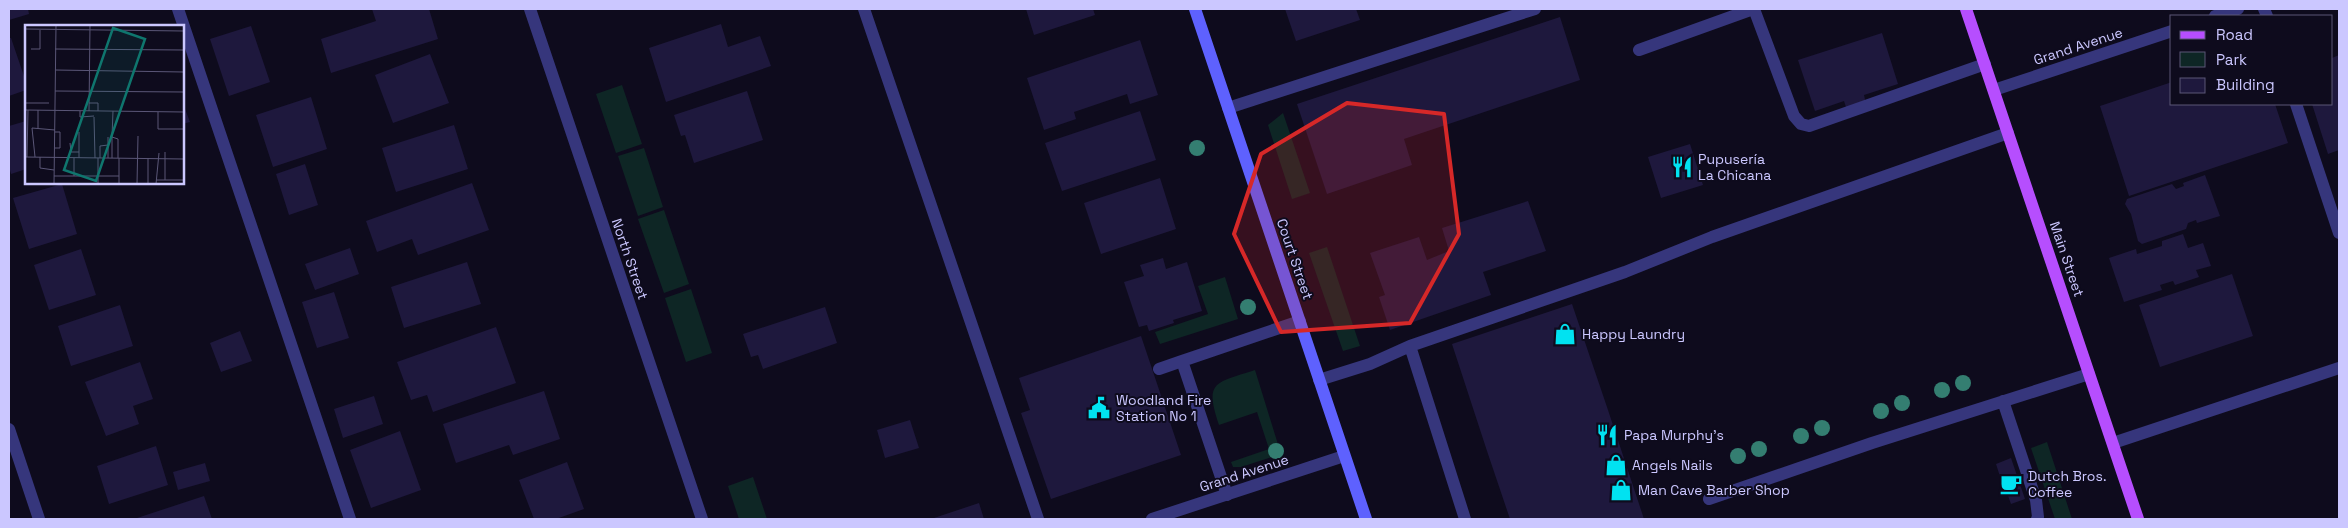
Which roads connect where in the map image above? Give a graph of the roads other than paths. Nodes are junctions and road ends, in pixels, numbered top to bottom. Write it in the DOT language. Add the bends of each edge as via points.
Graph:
graph roads {
  1 [pos="178,9"];
  2 [pos="530,9"];
  3 [pos="864,9"];
  4 [pos="1195,9"];
  5 [pos="1535,9"];
  6 [pos="1754,9"];
  7 [pos="1966,9"];
  8 [pos="2238,9"];
  9 [pos="2218,15"];
  10 [pos="183,25"];
  11 [pos="184,27"];
  12 [pos="2170,31"];
  13 [pos="1639,50"];
  14 [pos="1985,64"];
  15 [pos="1994,90"];
  16 [pos="2296,105"];
  17 [pos="1228,108"];
  18 [pos="2008,134"];
  19 [pos="2339,233"];
  20 [pos="1300,322"];
  21 [pos="1410,346"];
  22 [pos="1182,361"];
  23 [pos="2339,368"];
  24 [pos="1159,369"];
  25 [pos="2089,374"];
  26 [pos="1319,380"];
  27 [pos="2004,401"];
  28 [pos="9,429"];
  29 [pos="2113,443"];
  30 [pos="1344,456"];
  31 [pos="1226,495"];
  32 [pos="1709,499"];
  33 [pos="39,519"];
  34 [pos="350,519"];
  35 [pos="702,519"];
  36 [pos="1038,519"];
  37 [pos="1152,519"];
  38 [pos="1366,519"];
  39 [pos="1465,519"];
  40 [pos="2036,519"];
  41 [pos="2138,519"];
  1 -- 10 [label="street"];
  2 -- 35 [label="street, North Street"];
  3 -- 36 [label="street"];
  4 -- 17 [label="street, Court Street"];
  5 -- 17 [label="street"];
  6 -- 13 [label="street"];
  6 -- 14 [label="street" via="1794,116 1801,124 1809,126"];
  7 -- 14 [label="main road, Main Street"];
  8 -- 9 [label="street"];
  11 -- 34 [label="street"];
  12 -- 15 [label="street, Grand Avenue"];
  14 -- 15 [label="main road, Main Street"];
  15 -- 18 [label="main road, Main Street"];
  16 -- 19 [label="street"];
  17 -- 20 [label="street, Court Street"];
  18 -- 21 [label="street" via="1712,236 1625,272"];
  18 -- 25 [label="main road, Main Street"];
  20 -- 22 [label="street"];
  20 -- 26 [label="street, Court Street"];
  21 -- 26 [label="street" via="1370,364"];
  21 -- 39 [label="street"];
  22 -- 24 [label="street"];
  22 -- 31 [label="street"];
  23 -- 29 [label="street"];
  25 -- 27 [label="street"];
  25 -- 29 [label="main road, Main Street"];
  26 -- 30 [label="street, Court Street"];
  27 -- 32 [label="street"];
  27 -- 40 [label="street" via="2036,500"];
  28 -- 33 [label="street"];
  29 -- 41 [label="main road, Main Street"];
  30 -- 31 [label="street, Grand Avenue"];
  30 -- 38 [label="street, Court Street"];
  31 -- 37 [label="street, Grand Avenue"];
}
